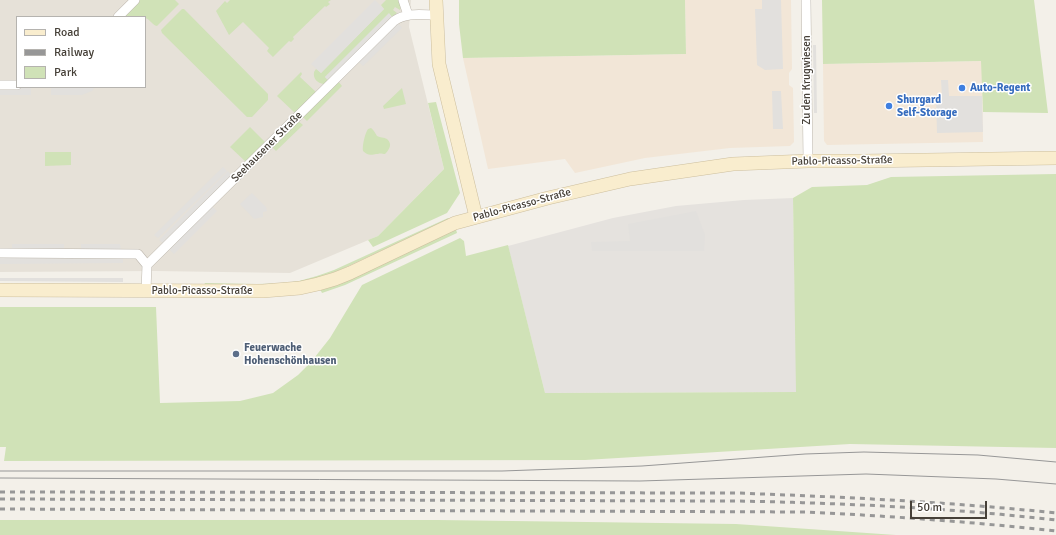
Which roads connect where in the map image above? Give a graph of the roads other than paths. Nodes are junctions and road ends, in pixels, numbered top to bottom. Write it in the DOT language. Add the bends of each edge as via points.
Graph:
graph roads {
  1 [pos="135,0"];
  2 [pos="403,0"];
  3 [pos="436,0"];
  4 [pos="806,0"];
  5 [pos="436,14"];
  6 [pos="408,15"];
  7 [pos="119,16"];
  8 [pos="0,85"];
  9 [pos="16,85"];
  10 [pos="1056,158"];
  11 [pos="808,161"];
  12 [pos="476,217"];
  13 [pos="0,253"];
  14 [pos="147,265"];
  15 [pos="0,290"];
  16 [pos="146,290"];
  1 -- 7 [label="street"];
  2 -- 6 [label="street"];
  3 -- 5 [label="main road"];
  4 -- 11 [label="street, Zu den Krugwiesen"];
  5 -- 6 [label="street, Seehausener Straße"];
  5 -- 12 [label="main road" via="439,64"];
  6 -- 14 [label="street, Seehausener Straße" via="394,21"];
  8 -- 9 [label="street"];
  10 -- 11 [label="main road, Pablo-Picasso-Straße"];
  11 -- 12 [label="main road, Pablo-Picasso-Straße" via="733,164 630,179"];
  12 -- 16 [label="main road, Pablo-Picasso-Straße" via="447,226 350,273 300,288 270,291"];
  13 -- 14 [label="street" via="138,254"];
  14 -- 16 [label="street"];
  15 -- 16 [label="main road, Pablo-Picasso-Straße"];
}
